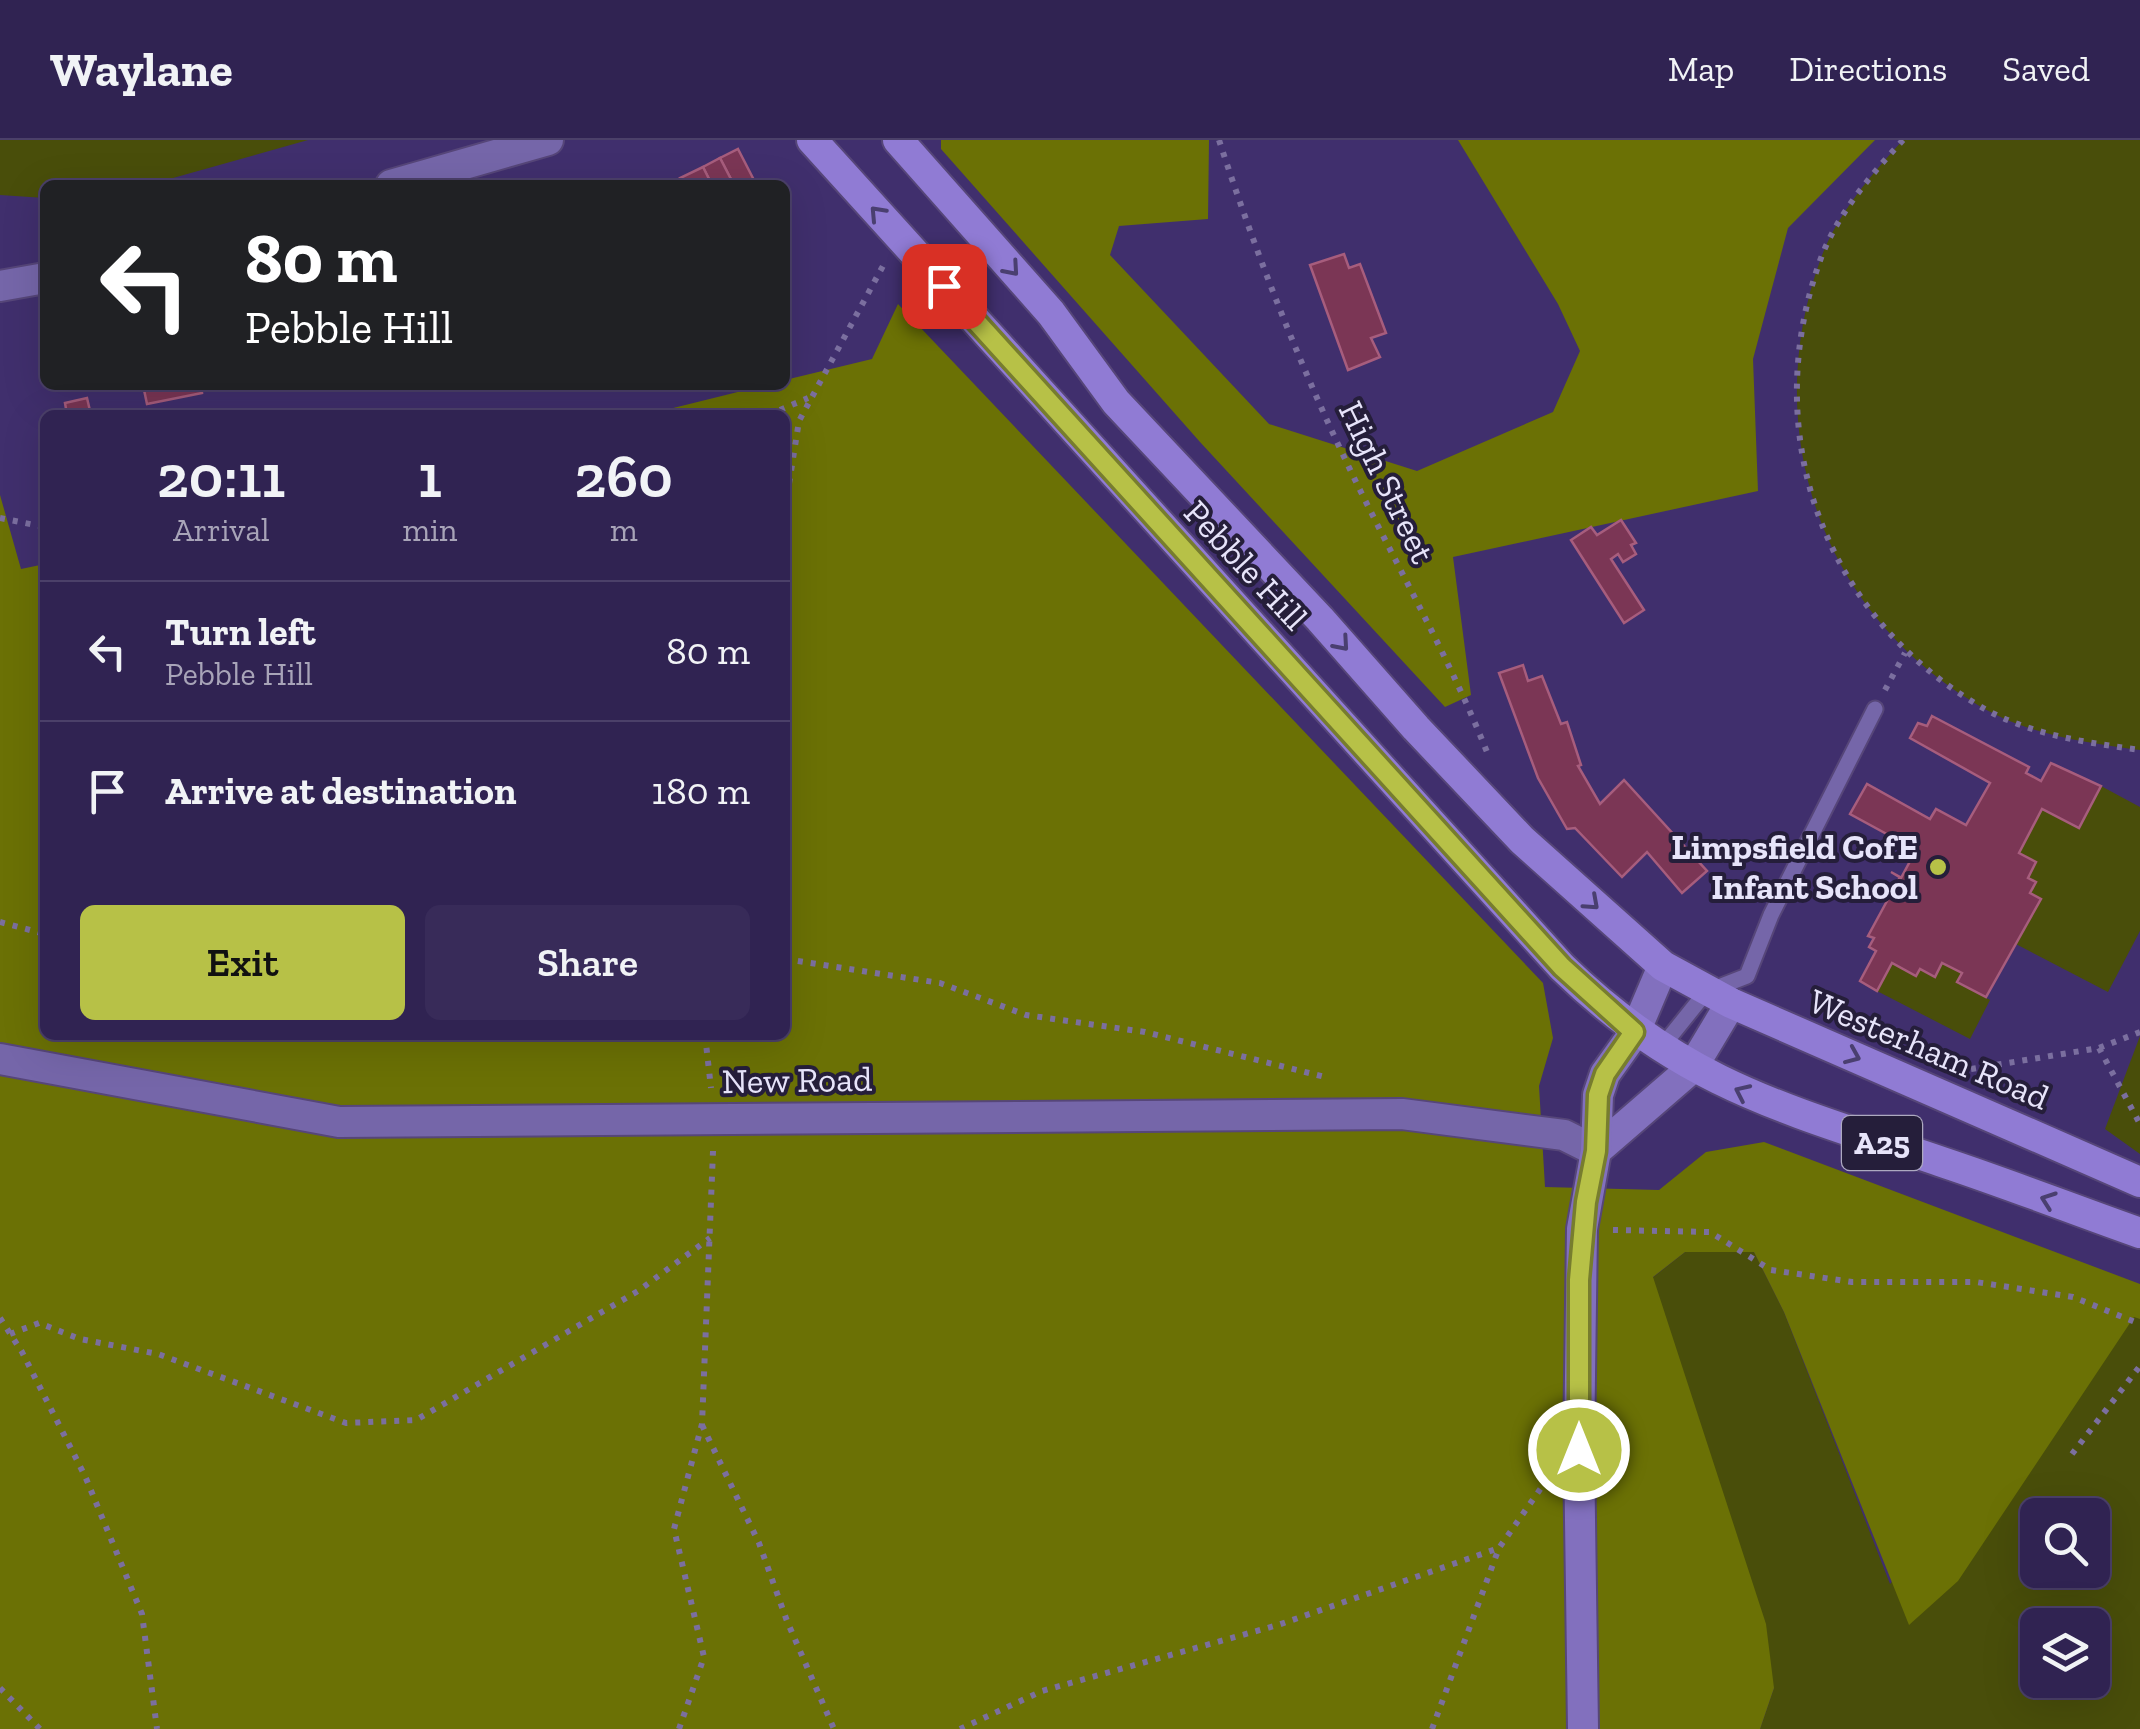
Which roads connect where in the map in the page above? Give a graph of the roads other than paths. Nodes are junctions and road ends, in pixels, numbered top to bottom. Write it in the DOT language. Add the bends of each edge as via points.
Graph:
graph roads {
  1 [pos="548,140"];
  2 [pos="812,140"];
  3 [pos="898,140"];
  4 [pos="408,180"];
  5 [pos="40,279"];
  6 [pos="0,286"];
  7 [pos="1875,709"];
  8 [pos="1663,966"];
  9 [pos="1709,992"];
  10 [pos="1634,1032"];
  11 [pos="1661,1048"];
  12 [pos="0,1060"];
  13 [pos="1692,1068"];
  14 [pos="1596,1151"];
  15 [pos="2140,1182"];
  16 [pos="2140,1233"];
  17 [pos="1583,1729"];
  1 -- 4 [label="street"];
  10 -- 2 [label="main road, Pebble Hill / A25, one-way" via="1562,967"];
  3 -- 8 [label="main road, Pebble Hill, one-way" via="1050,312 1116,402 1416,728 1522,840"];
  5 -- 6 [label="street"];
  7 -- 9 [label="lane" via="1747,976"];
  8 -- 9 [label="main road, Pebble Hill"];
  8 -- 10 [label="main road"];
  9 -- 11 [label="lane"];
  9 -- 13 [label="main road"];
  9 -- 15 [label="main road, Westerham Road, one-way"];
  10 -- 11 [label="main road, A25"];
  10 -- 14 [label="main road" via="1598,1095"];
  11 -- 13 [label="main road, A25"];
  12 -- 14 [label="street, New Road" via="338,1122 1402,1114 1564,1135"];
  13 -- 14 [label="main road"];
  16 -- 13 [label="main road, A25, one-way" via="1786,1111"];
  14 -- 17 [label="main road" via="1582,1229"];
}
